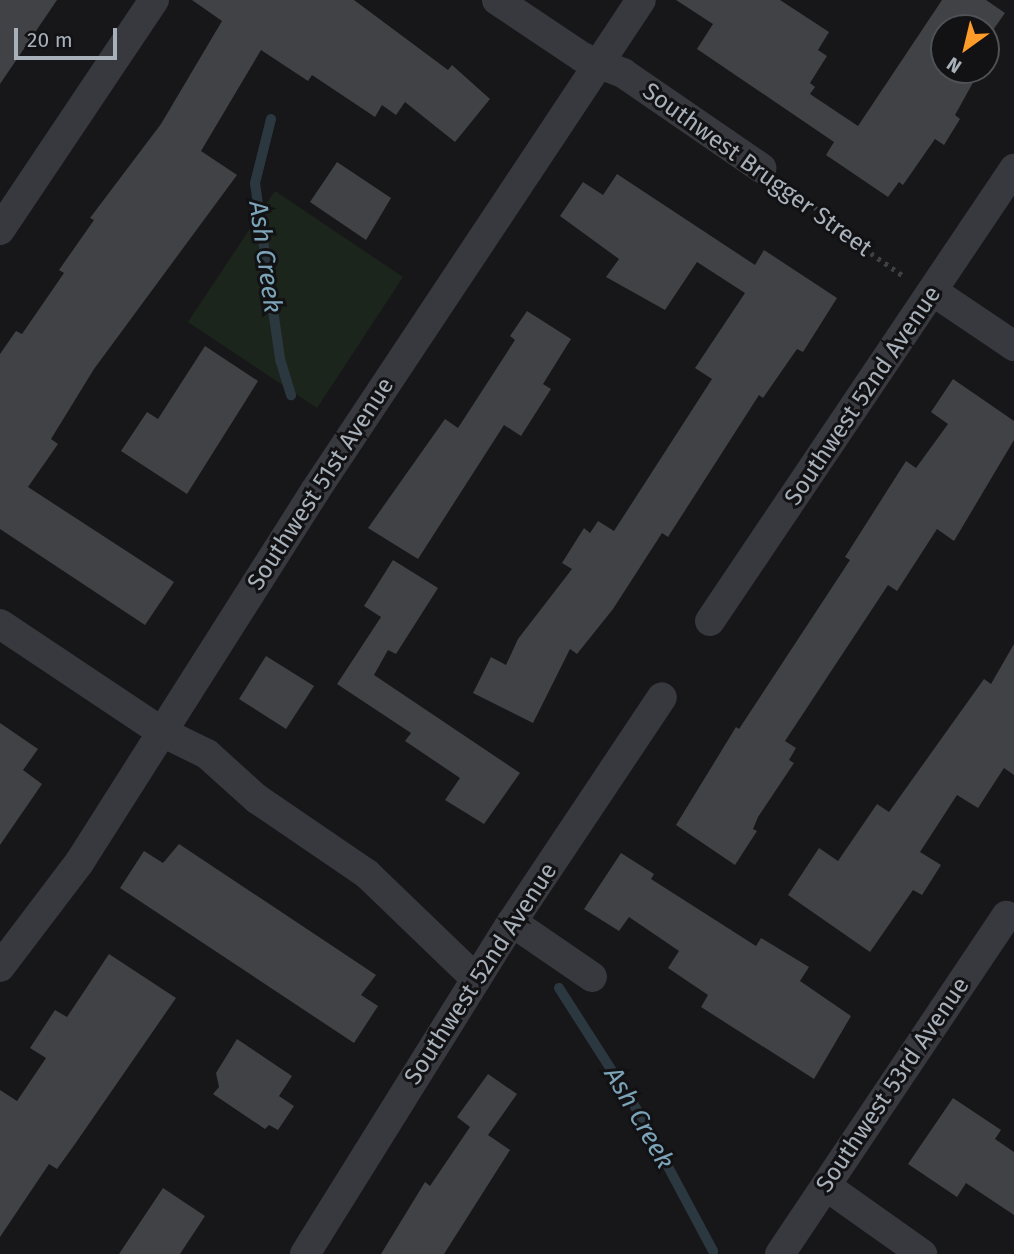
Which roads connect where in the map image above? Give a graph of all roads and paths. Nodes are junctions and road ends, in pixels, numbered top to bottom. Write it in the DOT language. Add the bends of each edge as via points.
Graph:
graph roads {
  1 [pos="155,0"];
  2 [pos="497,0"];
  3 [pos="641,0"];
  4 [pos="598,62"];
  5 [pos="761,168"];
  6 [pos="1014,169"];
  7 [pos="0,230"];
  8 [pos="934,292"];
  9 [pos="1014,346"];
  10 [pos="710,621"];
  11 [pos="0,624"];
  12 [pos="662,697"];
  13 [pos="162,732"];
  14 [pos="1006,916"];
  15 [pos="512,922"];
  16 [pos="0,967"];
  17 [pos="592,977"];
  18 [pos="476,979"];
  19 [pos="826,1186"];
  20 [pos="305,1254"];
  21 [pos="780,1254"];
  22 [pos="922,1254"];
  1 -- 7 [label="street"];
  2 -- 4 [label="street, Southwest Brugger Street" via="582,57"];
  3 -- 4 [label="street, Southwest 51st Avenue"];
  4 -- 5 [label="street, Southwest Brugger Street" via="623,73"];
  4 -- 13 [label="street, Southwest 51st Avenue"];
  5 -- 8 [label="path, Southwest Brugger Street" via="765,177 814,206 836,229"];
  6 -- 8 [label="street, Southwest 52nd Avenue"];
  8 -- 9 [label="street"];
  8 -- 10 [label="street, Southwest 52nd Avenue"];
  11 -- 13 [label="street"];
  12 -- 15 [label="street, Southwest 52nd Avenue"];
  13 -- 16 [label="street, Southwest 51st Avenue" via="79,863"];
  13 -- 18 [label="street" via="206,754 257,799 367,874"];
  14 -- 19 [label="street, Southwest 53rd Avenue"];
  15 -- 17 [label="street"];
  15 -- 18 [label="street, Southwest 52nd Avenue"];
  18 -- 20 [label="street, Southwest 52nd Avenue"];
  19 -- 21 [label="street, Southwest 53rd Avenue"];
  19 -- 22 [label="street"];
}
